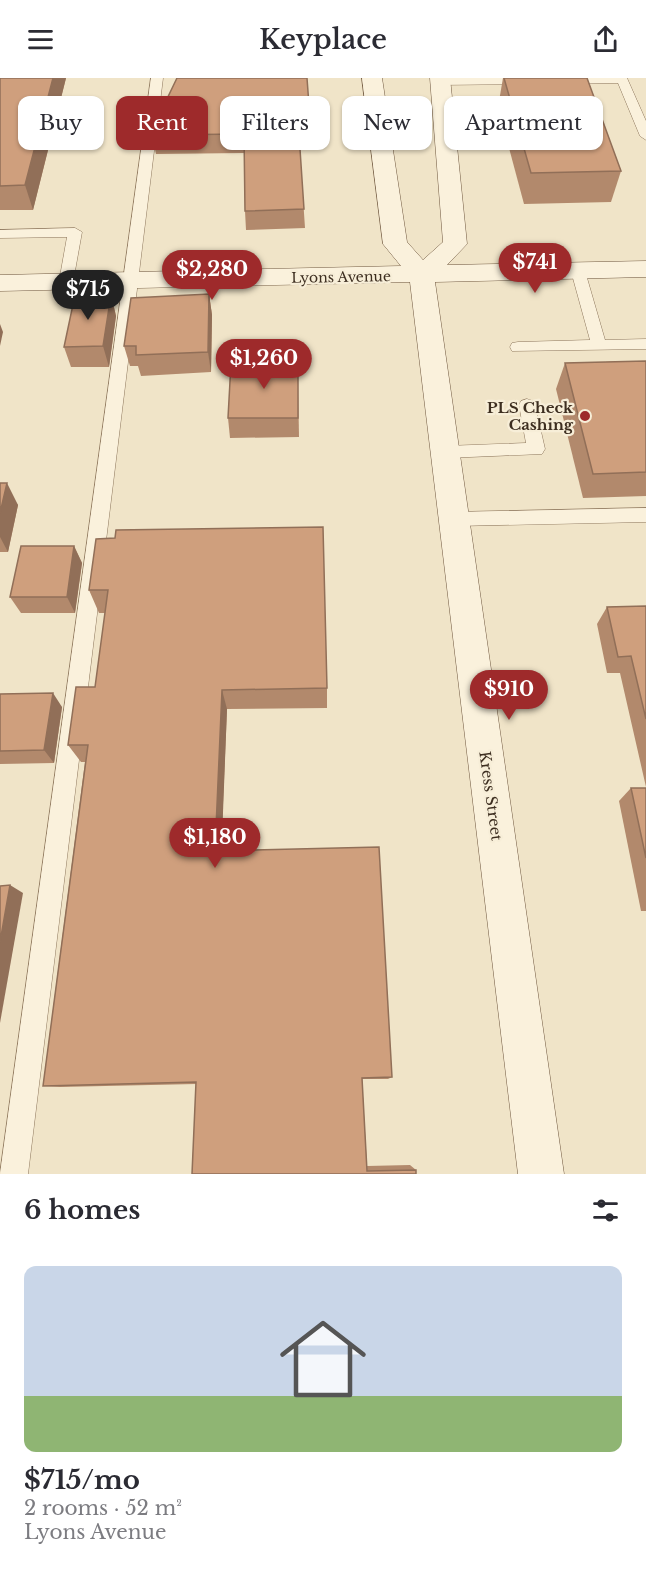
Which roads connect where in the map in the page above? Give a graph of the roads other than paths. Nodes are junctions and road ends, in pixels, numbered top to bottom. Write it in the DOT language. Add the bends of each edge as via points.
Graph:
graph roads {
  1 [pos="157,78"];
  2 [pos="372,78"];
  3 [pos="440,80"];
  4 [pos="646,136"];
  5 [pos="0,234"];
  6 [pos="646,269"];
  7 [pos="578,271"];
  8 [pos="422,276"];
  9 [pos="131,280"];
  10 [pos="66,282"];
  11 [pos="0,283"];
  12 [pos="646,344"];
  13 [pos="599,345"];
  14 [pos="518,347"];
  15 [pos="527,405"];
  16 [pos="446,452"];
  17 [pos="646,515"];
  18 [pos="455,519"];
  19 [pos="14,1174"];
  20 [pos="541,1174"];
  1 -- 9 [label="lane"];
  2 -- 8 [label="street" via="395,244"];
  3 -- 4 [label="lane" via="622,79"];
  3 -- 8 [label="street" via="455,244"];
  5 -- 10 [label="lane" via="75,232"];
  6 -- 7 [label="street, Lyons Avenue"];
  7 -- 8 [label="street, Lyons Avenue"];
  7 -- 13 [label="lane"];
  8 -- 9 [label="street, Lyons Avenue"];
  8 -- 16 [label="street, Kress Street"];
  9 -- 10 [label="street, Lyons Avenue"];
  9 -- 19 [label="lane"];
  10 -- 11 [label="street, Lyons Avenue"];
  12 -- 13 [label="lane"];
  13 -- 14 [label="lane"];
  15 -- 16 [label="lane" via="536,449"];
  16 -- 18 [label="street, Kress Street"];
  17 -- 18 [label="lane"];
  18 -- 20 [label="street, Kress Street"];
}
